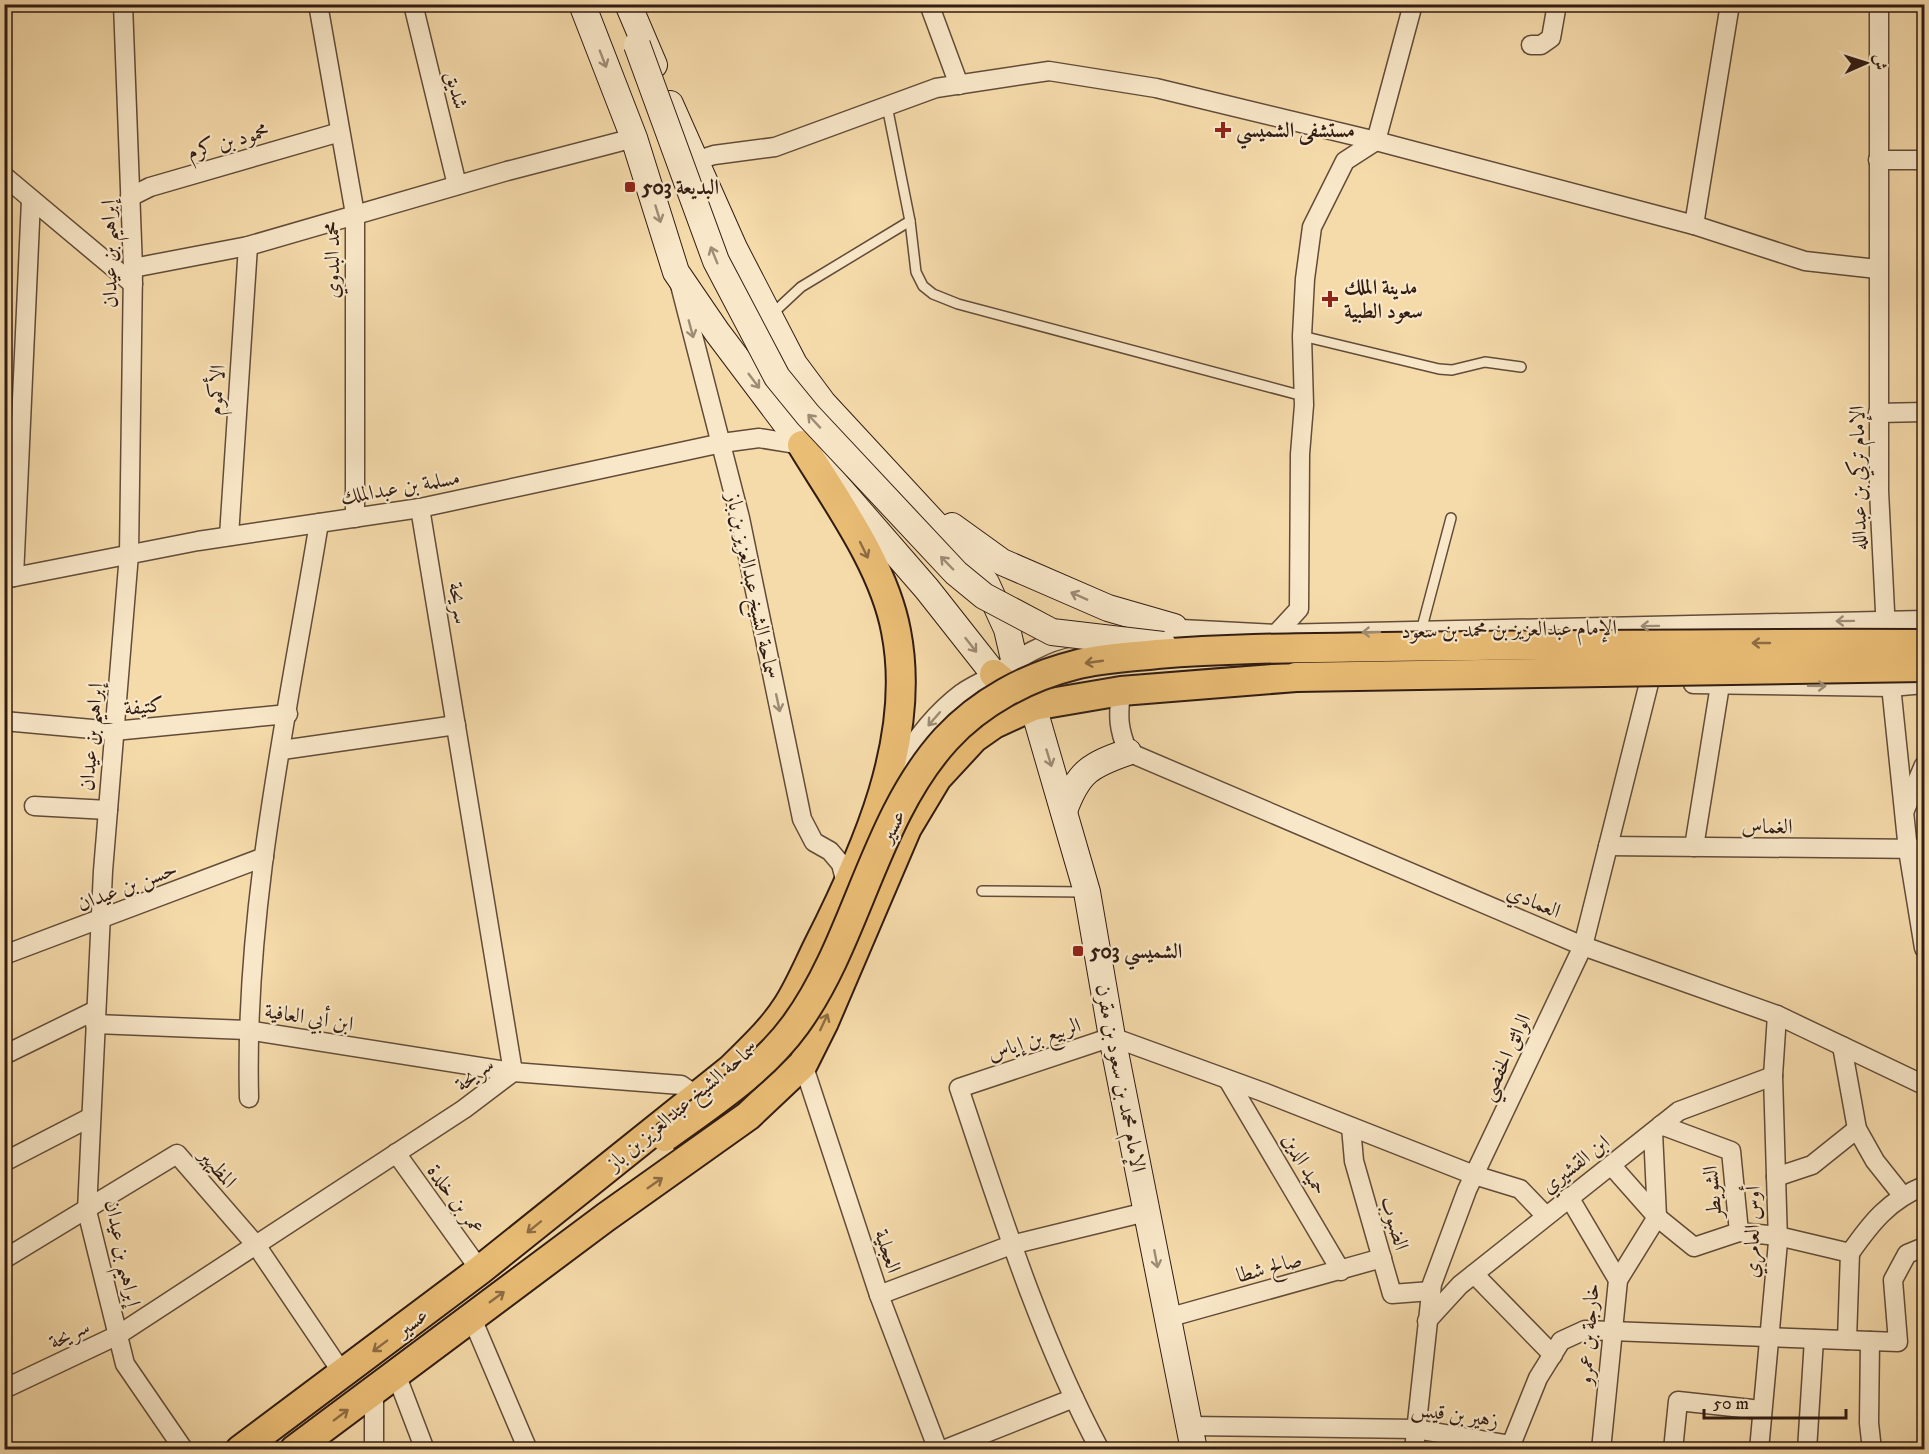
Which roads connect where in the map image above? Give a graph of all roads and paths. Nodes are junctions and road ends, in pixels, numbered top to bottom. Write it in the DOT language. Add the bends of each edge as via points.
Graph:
graph roads {
  1 [pos="123,4"];
  2 [pos="318,4"];
  3 [pos="413,4"];
  4 [pos="582,4"];
  5 [pos="621,4"];
  6 [pos="628,4"];
  7 [pos="930,4"];
  8 [pos="1413,4"];
  9 [pos="1557,4"];
  10 [pos="1730,4"];
  11 [pos="1879,4"];
  12 [pos="1531,45"];
  13 [pos="959,85"];
  14 [pos="887,106"];
  15 [pos="340,132"];
  16 [pos="634,138"];
  17 [pos="1376,141"];
  18 [pos="1878,160"];
  19 [pos="1924,160"];
  20 [pos="694,161"];
  21 [pos="4,176"];
  22 [pos="457,185"];
  23 [pos="130,197"];
  24 [pos="31,200"];
  25 [pos="355,214"];
  26 [pos="910,222"];
  27 [pos="1694,225"];
  28 [pos="248,246"];
  29 [pos="1877,269"];
  30 [pos="676,272"];
  31 [pos="133,276"];
  32 [pos="768,318"];
  33 [pos="1302,336"];
  34 [pos="1521,367"];
  35 [pos="1303,396"];
  36 [pos="1924,412"];
  37 [pos="1878,413"];
  38 [pos="722,443"];
  39 [pos="802,445"];
  40 [pos="910,496"];
  41 [pos="420,508"];
  42 [pos="355,518"];
  43 [pos="1450,518"];
  44 [pos="320,523"];
  45 [pos="230,536"];
  46 [pos="129,554"];
  47 [pos="9,578"];
  48 [pos="1924,620"];
  49 [pos="1884,621"];
  50 [pos="1174,627"];
  51 [pos="1421,631"];
  52 [pos="1094,633"];
  53 [pos="1276,634"];
  54 [pos="1924,644"];
  55 [pos="1214,649"];
  56 [pos="1004,667"];
  57 [pos="1924,667"];
  58 [pos="1649,683"];
  59 [pos="1924,684"];
  60 [pos="1729,685"];
  61 [pos="1891,687"];
  62 [pos="1121,691"];
  63 [pos="1033,706"];
  64 [pos="288,714"];
  65 [pos="4,721"];
  66 [pos="456,725"];
  67 [pos="114,731"];
  68 [pos="282,750"];
  69 [pos="1128,752"];
  70 [pos="1924,765"];
  71 [pos="34,806"];
  72 [pos="108,810"];
  73 [pos="876,810"];
  74 [pos="1064,810"];
  75 [pos="1905,811"];
  76 [pos="1608,846"];
  77 [pos="1694,847"];
  78 [pos="1916,850"];
  79 [pos="264,857"];
  80 [pos="847,888"];
  81 [pos="982,891"];
  82 [pos="1087,892"];
  83 [pos="100,921"];
  84 [pos="1583,946"];
  85 [pos="1924,948"];
  86 [pos="4,955"];
  87 [pos="1777,1015"];
  88 [pos="96,1017"];
  89 [pos="247,1030"];
  90 [pos="1112,1037"];
  91 [pos="1842,1046"];
  92 [pos="4,1055"];
  93 [pos="802,1064"];
  94 [pos="513,1072"];
  95 [pos="1773,1076"];
  96 [pos="1228,1080"];
  97 [pos="1924,1085"];
  98 [pos="697,1096"];
  99 [pos="249,1098"];
  100 [pos="91,1117"];
  101 [pos="1351,1127"];
  102 [pos="1657,1129"];
  103 [pos="1857,1129"];
  104 [pos="396,1154"];
  105 [pos="4,1162"];
  106 [pos="1611,1165"];
  107 [pos="1474,1175"];
  108 [pos="1776,1177"];
  109 [pos="1924,1186"];
  110 [pos="580,1190"];
  111 [pos="1902,1195"];
  112 [pos="1569,1197"];
  113 [pos="87,1211"];
  114 [pos="1146,1212"];
  115 [pos="1546,1216"];
  116 [pos="1658,1217"];
  117 [pos="1739,1232"];
  118 [pos="1778,1236"];
  119 [pos="256,1245"];
  120 [pos="1011,1245"];
  121 [pos="1924,1247"];
  122 [pos="1850,1253"];
  123 [pos="1382,1258"];
  124 [pos="4,1259"];
  125 [pos="480,1270"];
  126 [pos="1341,1271"];
  127 [pos="1474,1274"];
  128 [pos="1617,1280"];
  129 [pos="1431,1291"];
  130 [pos="879,1295"];
  131 [pos="471,1316"];
  132 [pos="1167,1318"];
  133 [pos="1427,1321"];
  134 [pos="1612,1332"];
  135 [pos="118,1335"];
  136 [pos="1768,1338"];
  137 [pos="1814,1339"];
  138 [pos="1847,1340"];
  139 [pos="1870,1341"];
  140 [pos="1553,1354"];
  141 [pos="343,1374"];
  142 [pos="385,1382"];
  143 [pos="4,1389"];
  144 [pos="1074,1398"];
  145 [pos="1761,1410"];
  146 [pos="1416,1429"];
  147 [pos="1191,1438"];
  148 [pos="184,1449"];
  149 [pos="240,1449"];
  150 [pos="294,1449"];
  151 [pos="374,1449"];
  152 [pos="424,1449"];
  153 [pos="528,1449"];
  154 [pos="938,1449"];
  155 [pos="942,1449"];
  156 [pos="1100,1449"];
  157 [pos="1414,1449"];
  158 [pos="1601,1449"];
  159 [pos="1673,1449"];
  160 [pos="1759,1449"];
  161 [pos="1807,1449"];
  162 [pos="1872,1449"];
  1 -- 23 [label="street, إبراهيم بن عيدان"];
  2 -- 15 [label="street, محمد البدوي"];
  3 -- 22 [label="street, شديق"];
  4 -- 16 [label="street, سماحة الشيخ عبدالعزيز بن باز, one-way"];
  55 -- 5 [label="street, one-way, bridge" via="1052,632 984,596 948,565 808,415 777,377 716,261"];
  6 -- 20 [label="street"];
  7 -- 13 [label="street"];
  8 -- 17 [label="street"];
  9 -- 12 [label="street" via="1551,38 1541,45"];
  10 -- 27 [label="street"];
  11 -- 18 [label="street, الإمام تركي بن عبدالله"];
  13 -- 14 [label="street" via="936,88"];
  13 -- 17 [label="street" via="1049,71 1156,88"];
  14 -- 20 [label="street" via="775,147"];
  14 -- 26 [label="lane"];
  15 -- 23 [label="street, محمود بن كرم" via="150,187"];
  15 -- 25 [label="street, محمد البدوي"];
  16 -- 22 [label="street"];
  16 -- 30 [label="street, سماحة الشيخ عبدالعزيز بن باز, one-way"];
  17 -- 27 [label="street"];
  17 -- 33 [label="street" via="1345,161 1312,227"];
  18 -- 19 [label="street"];
  18 -- 29 [label="street, الإمام تركي بن عبدالله"];
  20 -- 32 [label="street"];
  21 -- 24 [label="street"];
  22 -- 25 [label="street"];
  23 -- 31 [label="street, إبراهيم بن عيدان"];
  24 -- 31 [label="street"];
  24 -- 47 [label="street"];
  25 -- 28 [label="street"];
  25 -- 42 [label="street, محمد البدوي"];
  26 -- 32 [label="lane" via="801,287"];
  26 -- 35 [label="lane" via="916,272 923,286 933,294"];
  27 -- 29 [label="street" via="1805,261"];
  28 -- 31 [label="street"];
  28 -- 45 [label="street, الأكموم"];
  29 -- 37 [label="street, الإمام تركي بن عبدالله"];
  30 -- 38 [label="street, سماحة الشيخ عبدالعزيز بن باز, one-way"];
  30 -- 39 [label="street, سماحة الشيخ عبدالعزيز بن باز, one-way"];
  31 -- 46 [label="street, إبراهيم بن عيدان"];
  32 -- 40 [label="street" via="823,404"];
  33 -- 34 [label="lane" via="1439,369 1485,362"];
  33 -- 35 [label="street"];
  35 -- 53 [label="street" via="1299,609"];
  36 -- 37 [label="street"];
  37 -- 49 [label="street, الإمام تركي بن عبدالله"];
  38 -- 39 [label="street, مسلمة بن عبدالملك" via="759,438"];
  38 -- 41 [label="street, مسلمة بن عبدالملك"];
  38 -- 80 [label="street, سماحة الشيخ عبدالعزيز بن باز, one-way" via="802,819 814,842 830,851 841,864"];
  39 -- 56 [label="street, سماحة الشيخ عبدالعزيز بن باز, one-way" via="927,589"];
  39 -- 73 [label="main road, سماحة الشيخ عبدالعزيز بن باز, one-way" via="860,541 880,581 896,631 900,692 889,767"];
  50 -- 40 [label="street, one-way" via="1108,608 1002,562"];
  40 -- 56 [label="street" via="986,583 1007,629"];
  41 -- 42 [label="street, مسلمة بن عبدالملك"];
  41 -- 66 [label="street, سريحة"];
  42 -- 44 [label="street, مسلمة بن عبدالملك"];
  43 -- 51 [label="lane"];
  44 -- 45 [label="street, مسلمة بن عبدالملك"];
  44 -- 64 [label="street"];
  45 -- 46 [label="street, مسلمة بن عبدالملك"];
  46 -- 47 [label="street, مسلمة بن عبدالملك"];
  46 -- 67 [label="street, إبراهيم بن عيدان"];
  48 -- 49 [label="street, الإمام عبدالعزيز بن محمد بن سعود"];
  49 -- 51 [label="street, الإمام عبدالعزيز بن محمد بن سعود, one-way"];
  49 -- 61 [label="street, الإمام تركي بن عبدالله"];
  50 -- 52 [label="street, الإمام عبدالعزيز بن محمد بن سعود"];
  50 -- 53 [label="street, الإمام عبدالعزيز بن محمد بن سعود"];
  51 -- 53 [label="street, الإمام عبدالعزيز بن محمد بن سعود, one-way"];
  52 -- 56 [label="street, عسير" via="1058,639"];
  54 -- 55 [label="main road, الإمام عبدالعزيز بن محمد بن سعود, one-way, bridge"];
  55 -- 110 [label="main road, عسير, one-way, bridge" via="1080,664 1046,673 972,714 944,741 907,797 880,848 823,980 796,1024 752,1072 665,1137"];
  56 -- 63 [label="main road, سماحة الشيخ عبدالعزيز بن باز"];
  56 -- 73 [label="street, عسير, one-way" via="941,710 919,736"];
  57 -- 62 [label="main road, bridge" via="1296,677"];
  58 -- 60 [label="street"];
  58 -- 62 [label="street"];
  58 -- 76 [label="street, الواثق الحفصي"];
  59 -- 61 [label="street"];
  60 -- 61 [label="street, one-way"];
  60 -- 77 [label="street"];
  61 -- 75 [label="street, الإمام تركي بن عبدالله"];
  62 -- 63 [label="main road"];
  62 -- 69 [label="street" via="1119,729"];
  63 -- 74 [label="street, الإمام محمد بن سعود بن مقرن, one-way"];
  93 -- 63 [label="main road, one-way" via="908,828 937,778 974,738 994,723"];
  64 -- 67 [label="street, كتيفة"];
  64 -- 68 [label="street"];
  65 -- 67 [label="street, كتيفة"];
  66 -- 68 [label="street"];
  66 -- 94 [label="street, سريحة"];
  67 -- 72 [label="street, إبراهيم بن عيدان"];
  68 -- 79 [label="street"];
  69 -- 74 [label="street" via="1101,762 1082,776 1074,784"];
  69 -- 84 [label="street, العمادي"];
  70 -- 75 [label="street"];
  71 -- 72 [label="street"];
  72 -- 83 [label="street, إبراهيم بن عيدان"];
  73 -- 80 [label="main road, سماحة الشيخ عبدالعزيز بن باز"];
  74 -- 82 [label="street, الإمام محمد بن سعود بن مقرن"];
  75 -- 78 [label="street, الإمام تركي بن عبدالله"];
  76 -- 77 [label="street, الغماس"];
  76 -- 84 [label="street, الواثق الحفصي"];
  77 -- 78 [label="street, الغماس"];
  78 -- 85 [label="street, الإمام تركي بن عبدالله"];
  79 -- 83 [label="street, حسن بن عيدان"];
  79 -- 89 [label="street"];
  80 -- 98 [label="main road, سماحة الشيخ عبدالعزيز بن باز" via="788,1005 762,1038"];
  81 -- 82 [label="lane"];
  82 -- 90 [label="street, الإمام محمد بن سعود بن مقرن"];
  83 -- 86 [label="street, حسن بن عيدان"];
  83 -- 88 [label="street, إبراهيم بن عيدان"];
  84 -- 87 [label="street, العمادي"];
  84 -- 107 [label="street, الواثق الحفصي"];
  87 -- 91 [label="street, العمادي"];
  87 -- 95 [label="street, أوس العامري"];
  88 -- 89 [label="street, ابن أبي العافية"];
  88 -- 92 [label="street, ابن أبي العافية"];
  88 -- 100 [label="street, إبراهيم بن عيدان"];
  89 -- 94 [label="street, ابن أبي العافية"];
  89 -- 99 [label="street"];
  90 -- 96 [label="street, الربيع بن إياس"];
  90 -- 114 [label="street, الإمام محمد بن سعود بن مقرن"];
  90 -- 120 [label="street, الربيع بن إياس" via="959,1088"];
  91 -- 97 [label="street, العمادي"];
  91 -- 103 [label="street"];
  93 -- 130 [label="street, العجلية"];
  131 -- 93 [label="main road, one-way" via="748,1116"];
  94 -- 98 [label="street, ابن أبي العافية" via="681,1085"];
  94 -- 104 [label="street, سريحة"];
  95 -- 102 [label="street, ابن القشيري" via="1679,1111"];
  95 -- 108 [label="street, أوس العامري"];
  96 -- 101 [label="street, الربيع بن إياس"];
  96 -- 126 [label="street, حميد الدين"];
  98 -- 110 [label="main road, سماحة الشيخ عبدالعزيز بن باز"];
  100 -- 105 [label="street"];
  100 -- 113 [label="street, إبراهيم بن عيدان"];
  101 -- 107 [label="street, الربيع بن إياس"];
  101 -- 123 [label="street, الضبوب" via="1354,1161"];
  102 -- 106 [label="street, ابن القشيري"];
  102 -- 116 [label="street"];
  102 -- 117 [label="street, الشويطر" via="1731,1151"];
  103 -- 108 [label="street" via="1812,1165"];
  103 -- 111 [label="street" via="1875,1161"];
  104 -- 119 [label="street, سريحة"];
  104 -- 125 [label="street, عمر بن خلدة"];
  106 -- 112 [label="street, ابن القشيري"];
  106 -- 116 [label="street"];
  107 -- 115 [label="street, الربيع بن إياس" via="1520,1189"];
  107 -- 129 [label="street, الواثق الحفصي"];
  108 -- 118 [label="street, أوس العامري"];
  109 -- 111 [label="street"];
  110 -- 125 [label="main road, عسير, one-way"];
  111 -- 122 [label="street" via="1869,1227"];
  112 -- 115 [label="street, ابن القشيري"];
  112 -- 128 [label="street, خارجة بن عمرو"];
  113 -- 119 [label="street, المظيهير" via="177,1154"];
  113 -- 124 [label="street, المظيهير"];
  113 -- 135 [label="street, إبراهيم بن عيدان"];
  114 -- 120 [label="street"];
  114 -- 132 [label="street, الإمام محمد بن سعود بن مقرن, one-way"];
  115 -- 127 [label="street, ابن القشيري"];
  116 -- 117 [label="street" via="1694,1247"];
  116 -- 128 [label="street"];
  117 -- 118 [label="street"];
  118 -- 122 [label="street"];
  118 -- 136 [label="street, أوس العامري"];
  119 -- 135 [label="street, سريحة"];
  119 -- 141 [label="street, المظيهير"];
  120 -- 130 [label="street"];
  120 -- 144 [label="street, الربيع بن إياس"];
  121 -- 139 [label="street, زهير بن قيس" via="1907,1254 1893,1280 1898,1342"];
  122 -- 138 [label="street"];
  123 -- 126 [label="street, صالح شطا"];
  123 -- 129 [label="street, الضبوب" via="1392,1294"];
  125 -- 141 [label="main road, عسير, one-way"];
  126 -- 132 [label="street, صالح شطا"];
  127 -- 133 [label="street, ابن القشيري"];
  127 -- 140 [label="street"];
  128 -- 134 [label="street, خارجة بن عمرو"];
  129 -- 133 [label="street, الواثق الحفصي"];
  130 -- 154 [label="street, العجلية"];
  131 -- 142 [label="main road"];
  131 -- 153 [label="street"];
  132 -- 147 [label="street, الإمام محمد بن سعود بن مقرن"];
  133 -- 146 [label="street, الواثق الحفصي"];
  134 -- 136 [label="street, زهير بن قيس"];
  134 -- 140 [label="street, زهير بن قيس" via="1585,1330 1561,1341"];
  134 -- 158 [label="street, خارجة بن عمرو"];
  135 -- 143 [label="street, سريحة"];
  135 -- 148 [label="street, إبراهيم بن عيدان" via="125,1364"];
  136 -- 137 [label="street, زهير بن قيس"];
  136 -- 145 [label="street, أوس العامري"];
  137 -- 138 [label="street, زهير بن قيس"];
  137 -- 161 [label="street"];
  138 -- 139 [label="street, زهير بن قيس"];
  139 -- 162 [label="street"];
  140 -- 146 [label="street, زهير بن قيس" via="1538,1378 1511,1445"];
  141 -- 149 [label="main road, عسير"];
  150 -- 142 [label="main road, one-way"];
  142 -- 151 [label="street"];
  142 -- 152 [label="street"];
  144 -- 155 [label="street"];
  144 -- 156 [label="street, الربيع بن إياس"];
  145 -- 159 [label="street" via="1678,1401"];
  145 -- 160 [label="street, أوس العامري"];
  146 -- 147 [label="street, زهير بن قيس"];
  146 -- 157 [label="street, الواثق الحفصي"];
}
